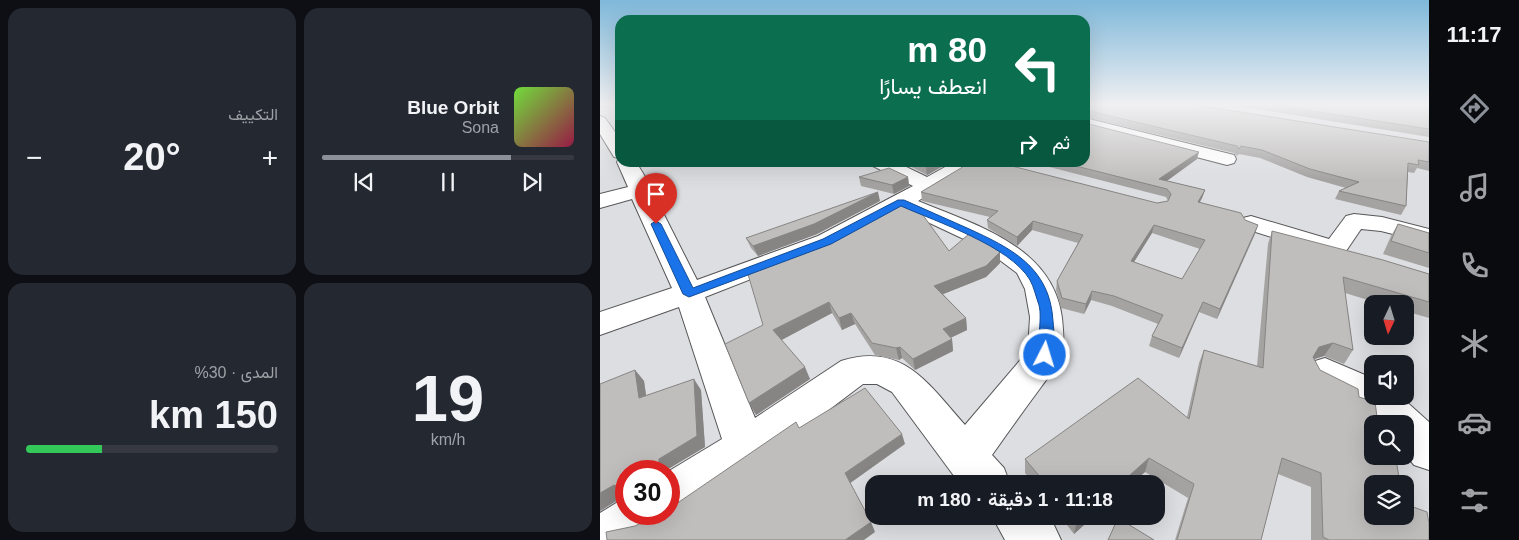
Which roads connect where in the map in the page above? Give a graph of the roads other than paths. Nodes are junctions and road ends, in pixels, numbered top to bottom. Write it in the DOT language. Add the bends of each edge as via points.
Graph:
graph roads {
  1 [pos="605,129"];
  2 [pos="1110,129"];
  3 [pos="615,145"];
  4 [pos="1227,158"];
  5 [pos="890,167"];
  6 [pos="960,167"];
  7 [pos="633,176"];
  8 [pos="927,185"];
  9 [pos="600,200"];
  10 [pos="901,202"];
  11 [pos="1251,223"];
  12 [pos="1429,236"];
  13 [pos="1335,248"];
  14 [pos="1363,258"];
  15 [pos="689,294"];
  16 [pos="600,324"];
  17 [pos="1325,372"];
  18 [pos="1364,392"];
  19 [pos="1383,405"];
  20 [pos="1394,415"];
  21 [pos="1414,434"];
  22 [pos="746,446"];
  23 [pos="1429,450"];
  24 [pos="966,456"];
  25 [pos="981,475"];
  26 [pos="680,490"];
  27 [pos="625,525"];
  28 [pos="1024,525"];
  29 [pos="602,540"];
  30 [pos="1036,540"];
  1 -- 3 [label="street"];
  2 -- 4 [label="street"];
  5 -- 8 [label="street"];
  6 -- 8 [label="street"];
  7 -- 9 [label="street"];
  7 -- 15 [label="street"];
  8 -- 10 [label="street"];
  10 -- 15 [label="street" via="827,242"];
  10 -- 24 [label="street" via="1015,256 1035,279 1046,309 1048,336 1045,355"];
  11 -- 13 [label="street"];
  12 -- 13 [label="street" via="1382,224 1354,221"];
  13 -- 14 [label="street"];
  15 -- 16 [label="street"];
  15 -- 22 [label="street"];
  17 -- 18 [label="street"];
  19 -- 20 [label="street"];
  21 -- 23 [label="street"];
  22 -- 24 [label="street" via="854,371 872,368 888,372 904,382"];
  22 -- 26 [label="street"];
  24 -- 25 [label="street"];
  27 -- 29 [label="street"];
  28 -- 30 [label="street"];
}
